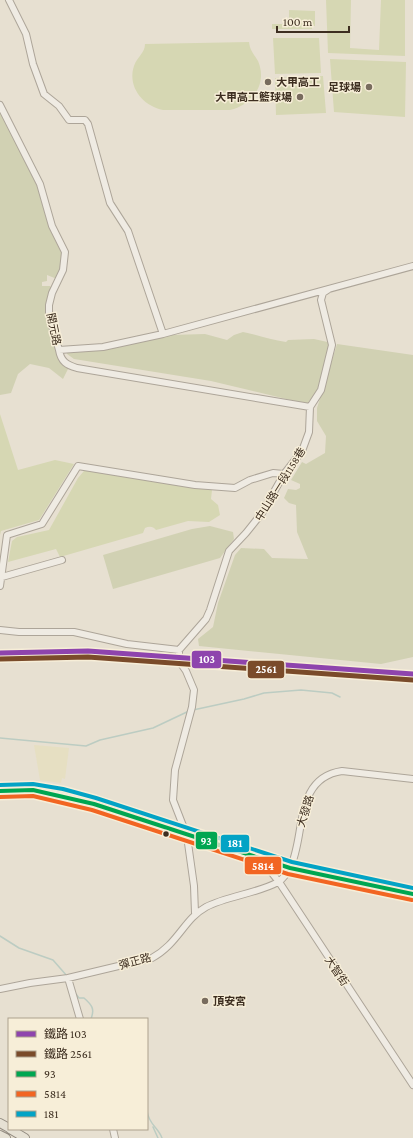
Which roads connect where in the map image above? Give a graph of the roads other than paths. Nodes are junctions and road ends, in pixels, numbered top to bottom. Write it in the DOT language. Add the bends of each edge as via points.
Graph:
graph roads {
  1 [pos="9,0"];
  2 [pos="0,105"];
  3 [pos="413,266"];
  4 [pos="329,288"];
  5 [pos="163,334"];
  6 [pos="59,350"];
  7 [pos="310,407"];
  8 [pos="284,474"];
  9 [pos="62,560"];
  10 [pos="2,577"];
  11 [pos="0,586"];
  12 [pos="0,630"];
  13 [pos="179,650"];
  14 [pos="413,779"];
  15 [pos="0,791"];
  16 [pos="186,836"];
  17 [pos="260,858"];
  18 [pos="290,868"];
  19 [pos="279,882"];
  20 [pos="413,894"];
  21 [pos="196,913"];
  22 [pos="68,978"];
  23 [pos="0,989"];
  24 [pos="80,1018"];
  25 [pos="413,1085"];
  26 [pos="12,1130"];
  27 [pos="0,1135"];
  28 [pos="6,1138"];
  29 [pos="25,1138"];
  1 -- 5 [label="street" via="26,34 44,94 59,106 69,120 85,120 88,124 110,203 128,231"];
  2 -- 6 [label="street, 開元路" via="40,184 52,226 65,252 63,270 49,305 49,315"];
  3 -- 4 [label="street, 開元路"];
  4 -- 5 [label="street, 開元路"];
  4 -- 7 [label="street" via="323,293 321,300 332,345 321,390"];
  5 -- 6 [label="street, 開元路" via="103,347"];
  6 -- 7 [label="street" via="60,358 68,366"];
  7 -- 8 [label="street, 中山路一段1158巷" via="309,432 302,451"];
  8 -- 10 [label="street" via="273,473 235,488 195,485 78,466 42,524 7,534"];
  8 -- 13 [label="street, 中山路一段1158巷" via="255,523 229,551 210,610 202,624"];
  9 -- 10 [label="street"];
  10 -- 11 [label="street"];
  12 -- 13 [label="street" via="74,632 127,644"];
  13 -- 16 [label="street" via="179,661 194,690 174,770 173,800"];
  14 -- 18 [label="street, 大發路" via="342,771 326,777 313,788 307,801"];
  15 -- 16 [label="street" via="33,790 61,795"];
  16 -- 17 [label="street"];
  16 -- 21 [label="street"];
  17 -- 18 [label="street"];
  17 -- 19 [label="street, 大智街"];
  18 -- 19 [label="street"];
  18 -- 20 [label="street"];
  19 -- 21 [label="street, 彈正路" via="219,902"];
  19 -- 25 [label="street, 大智街"];
  21 -- 22 [label="street, 彈正路" via="175,940 152,958"];
  22 -- 23 [label="street, 彈正路"];
  22 -- 24 [label="street"];
  26 -- 29 [label="main road"];
  27 -- 28 [label="main road"];
}
